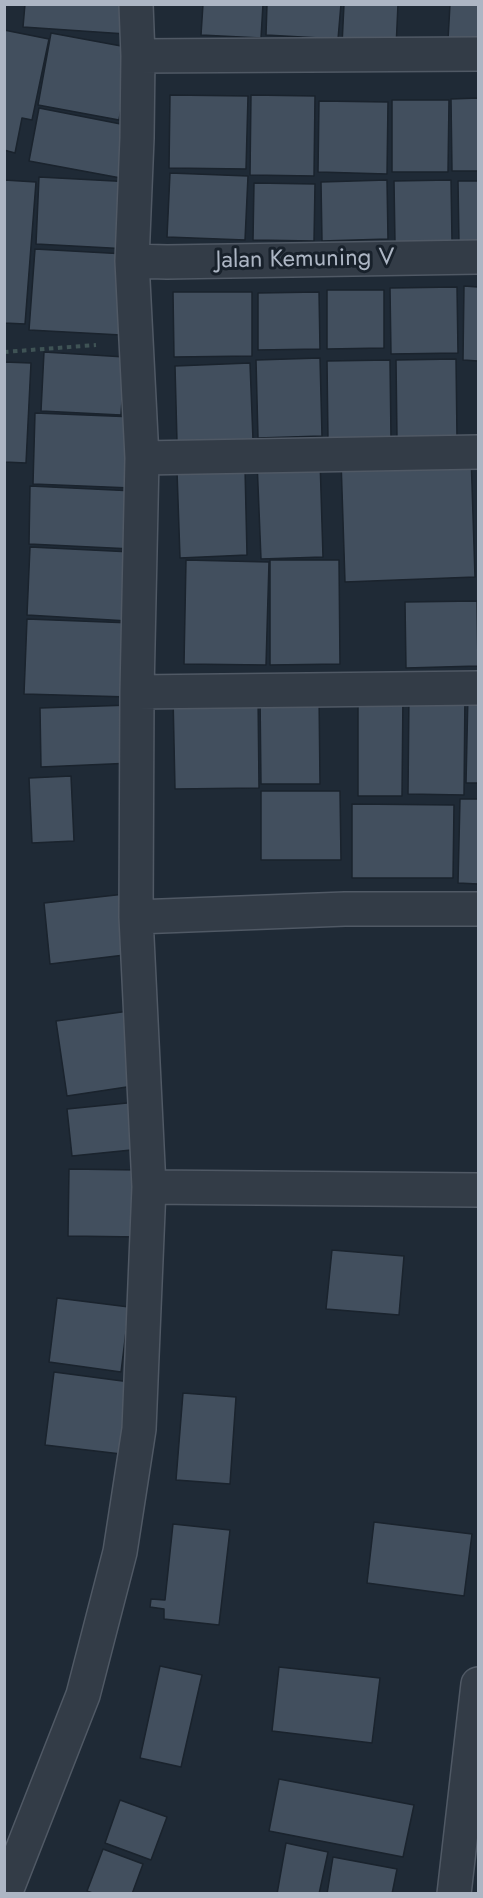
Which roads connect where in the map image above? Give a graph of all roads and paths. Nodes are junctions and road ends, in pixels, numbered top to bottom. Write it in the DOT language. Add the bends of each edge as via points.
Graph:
graph roads {
  1 [pos="136,4"];
  2 [pos="478,54"];
  3 [pos="138,57"];
  4 [pos="478,257"];
  5 [pos="132,261"];
  6 [pos="136,343"];
  7 [pos="4,352"];
  8 [pos="478,453"];
  9 [pos="142,458"];
  10 [pos="478,688"];
  11 [pos="137,692"];
  12 [pos="478,909"];
  13 [pos="136,916"];
  14 [pos="149,1187"];
  15 [pos="478,1190"];
  16 [pos="478,1684"];
  17 [pos="5,1893"];
  18 [pos="453,1893"];
  1 -- 3 [label="street"];
  2 -- 3 [label="street"];
  3 -- 5 [label="street"];
  4 -- 5 [label="street, Jalan Kemuning V"];
  5 -- 6 [label="street"];
  6 -- 7 [label="path"];
  6 -- 9 [label="street"];
  8 -- 9 [label="street"];
  9 -- 11 [label="street"];
  10 -- 11 [label="street"];
  11 -- 13 [label="street"];
  12 -- 13 [label="street"];
  13 -- 14 [label="street"];
  14 -- 15 [label="street"];
  14 -- 17 [label="street" via="139,1429 120,1552 83,1695"];
  16 -- 18 [label="street"];
}
